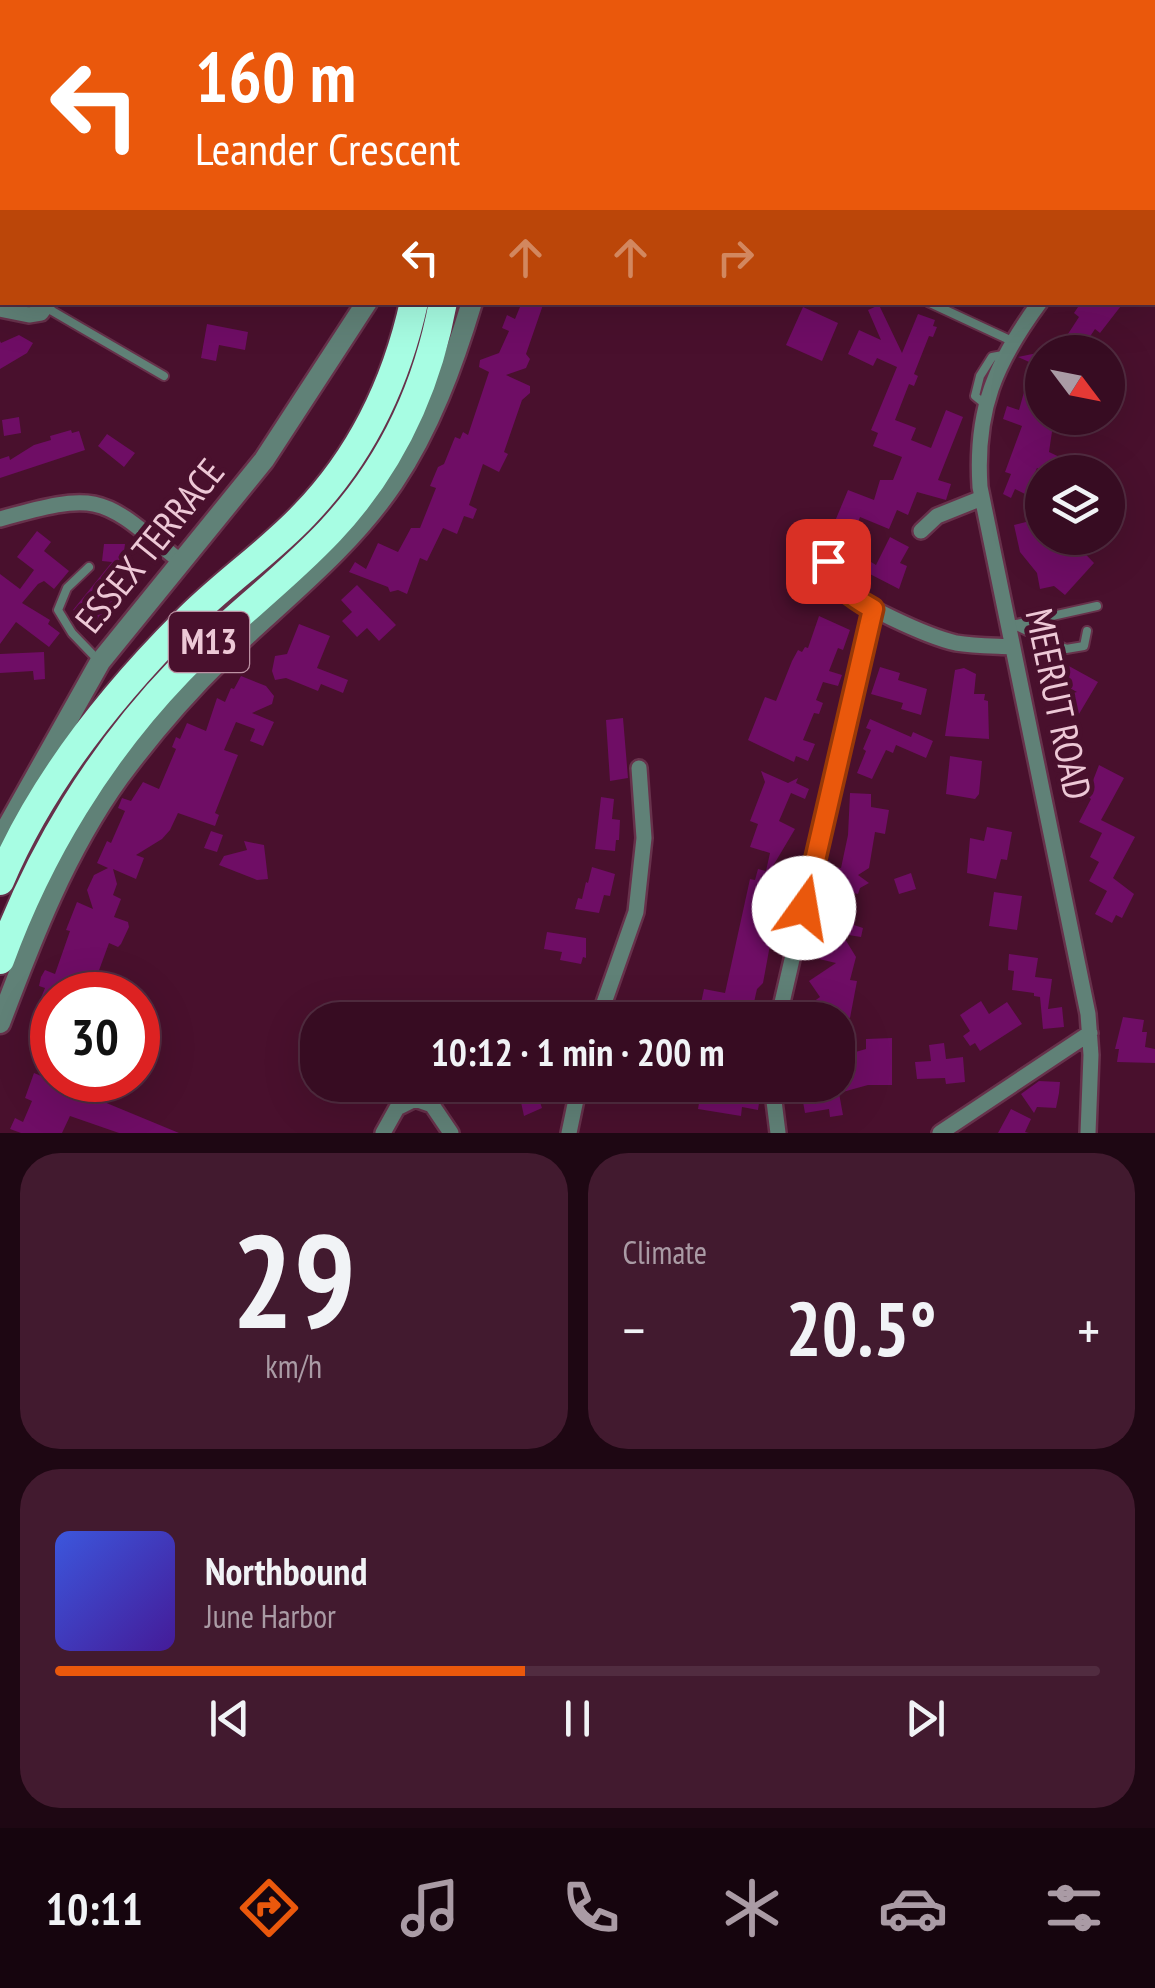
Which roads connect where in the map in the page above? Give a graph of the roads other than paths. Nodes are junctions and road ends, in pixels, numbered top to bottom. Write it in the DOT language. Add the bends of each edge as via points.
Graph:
graph roads {
  1 [pos="48,305"];
  2 [pos="366,305"];
  3 [pos="413,305"];
  4 [pos="442,305"];
  5 [pos="453,305"];
  6 [pos="471,305"];
  7 [pos="933,305"];
  8 [pos="1038,305"];
  9 [pos="0,309"];
  10 [pos="1008,348"];
  11 [pos="164,376"];
  12 [pos="396,442"];
  13 [pos="982,498"];
  14 [pos="0,520"];
  15 [pos="920,531"];
  16 [pos="832,536"];
  17 [pos="182,562"];
  18 [pos="89,567"];
  19 [pos="1097,606"];
  20 [pos="873,609"];
  21 [pos="1009,622"];
  22 [pos="1088,631"];
  23 [pos="1072,637"];
  24 [pos="976,644"];
  25 [pos="1012,647"];
  26 [pos="1063,648"];
  27 [pos="100,662"];
  28 [pos="639,768"];
  29 [pos="0,840"];
  30 [pos="0,881"];
  31 [pos="0,960"];
  32 [pos="604,1002"];
  33 [pos="782,1002"];
  34 [pos="0,1023"];
  35 [pos="1090,1033"];
  36 [pos="575,1102"];
  37 [pos="774,1102"];
  38 [pos="383,1133"];
  39 [pos="451,1133"];
  40 [pos="569,1133"];
  41 [pos="778,1133"];
  42 [pos="940,1133"];
  43 [pos="1088,1133"];
  1 -- 9 [label="street" via="41,313"];
  1 -- 11 [label="lane"];
  2 -- 17 [label="street, ESSEX TERRACE" via="264,460"];
  3 -- 30 [label="highway, M13" via="385,398 353,456 304,516 186,620 124,689 68,760"];
  4 -- 12 [label="highway, M13" via="426,373"];
  5 -- 12 [label="highway" via="434,375"];
  6 -- 34 [label="street" via="437,402 392,483 324,564 170,714 118,779 46,905"];
  7 -- 10 [label="lane"];
  8 -- 10 [label="street, MEERUT ROAD"];
  10 -- 13 [label="street, MEERUT ROAD" via="986,406 978,456"];
  12 -- 31 [label="highway, M13" via="330,532 177,673 116,747 46,855"];
  13 -- 15 [label="street" via="937,516"];
  13 -- 21 [label="street, MEERUT ROAD"];
  14 -- 17 [label="street" via="61,503 97,503 125,516"];
  16 -- 20 [label="street" via="828,561 834,580"];
  17 -- 27 [label="street, ESSEX TERRACE"];
  18 -- 27 [label="lane" via="67,588 58,610"];
  19 -- 21 [label="lane"];
  20 -- 24 [label="street" via="948,640"];
  20 -- 33 [label="street"];
  21 -- 24 [label="street"];
  21 -- 25 [label="street, MEERUT ROAD"];
  21 -- 26 [label="lane"];
  22 -- 26 [label="lane" via="1083,648"];
  23 -- 26 [label="lane"];
  24 -- 25 [label="street"];
  25 -- 35 [label="street, MEERUT ROAD"];
  27 -- 29 [label="street, ESSEX TERRACE"];
  28 -- 32 [label="street" via="644,838 636,912"];
  35 -- 42 [label="street"];
  35 -- 43 [label="street, MEERUT ROAD"];
  36 -- 40 [label="street"];
  37 -- 41 [label="street"];
  38 -- 39 [label="street" via="397,1108 415,1099 432,1105"];
}
